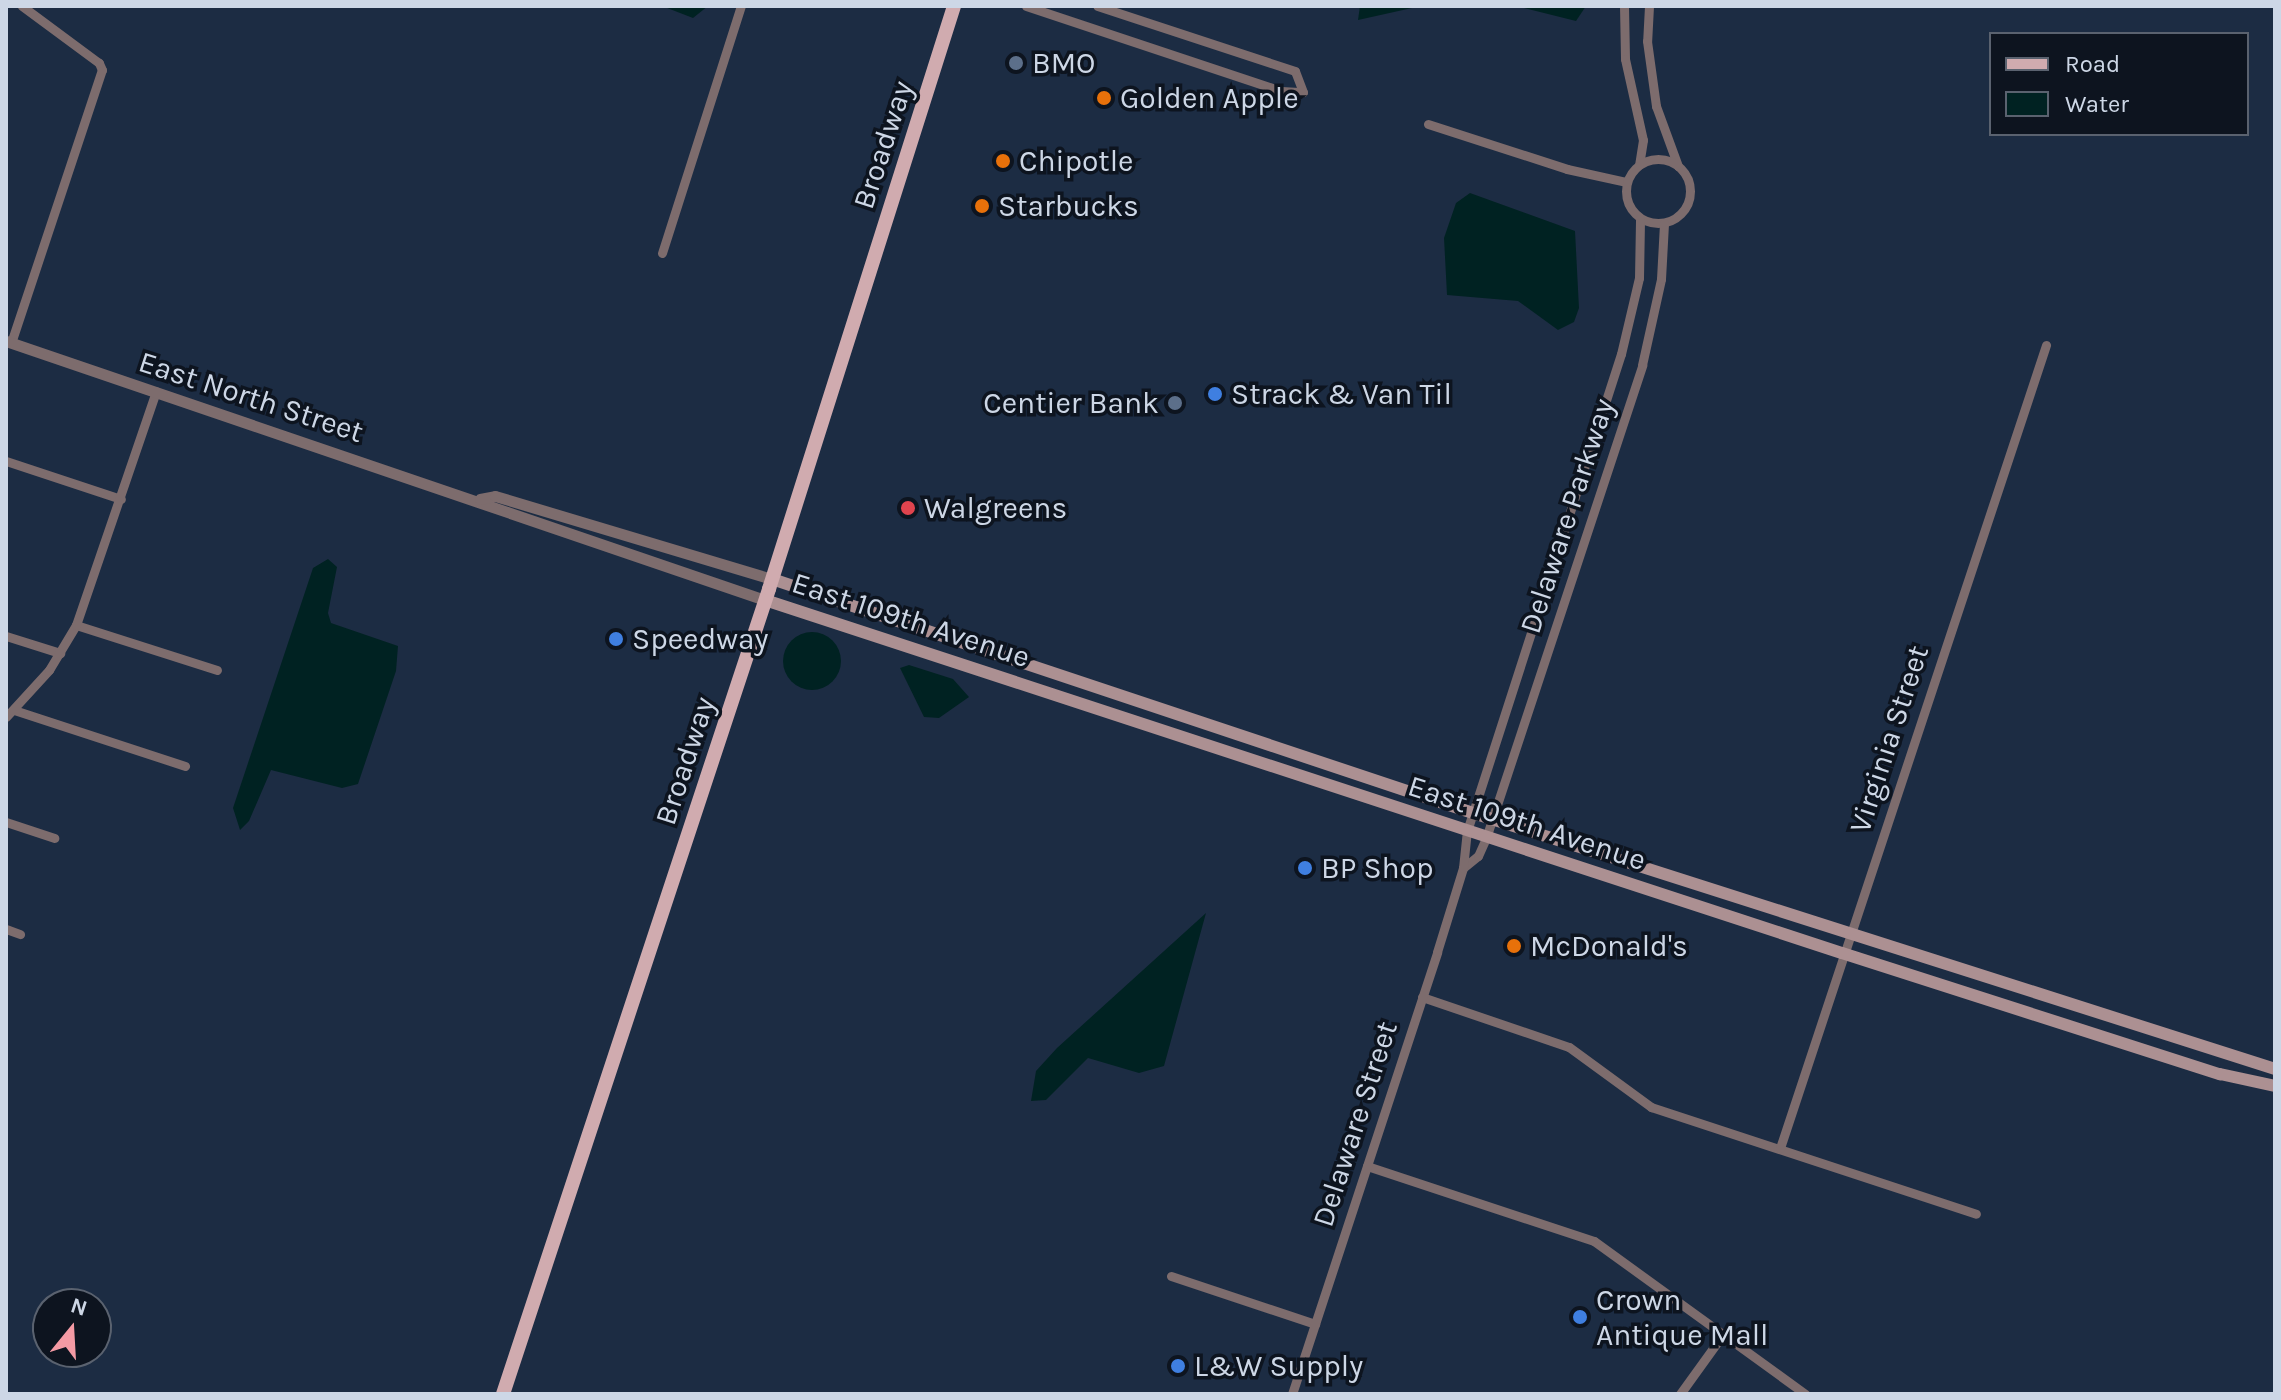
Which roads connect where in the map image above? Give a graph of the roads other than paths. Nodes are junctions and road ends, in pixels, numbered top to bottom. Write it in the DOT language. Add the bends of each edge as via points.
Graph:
graph roads {
  1 [pos="22,6"];
  2 [pos="741,6"];
  3 [pos="954,6"];
  4 [pos="1026,6"];
  5 [pos="1097,6"];
  6 [pos="1624,6"];
  7 [pos="1649,6"];
  8 [pos="1428,124"];
  9 [pos="1639,165"];
  10 [pos="1678,166"];
  11 [pos="1626,182"];
  12 [pos="1640,219"];
  13 [pos="1664,223"];
  14 [pos="662,253"];
  15 [pos="8,342"];
  16 [pos="2046,345"];
  17 [pos="156,391"];
  18 [pos="6,461"];
  19 [pos="121,499"];
  20 [pos="480,499"];
  21 [pos="772,579"];
  22 [pos="765,600"];
  23 [pos="76,625"];
  24 [pos="6,636"];
  25 [pos="60,653"];
  26 [pos="217,670"];
  27 [pos="10,714"];
  28 [pos="185,766"];
  29 [pos="1473,813"];
  30 [pos="1492,819"];
  31 [pos="6,822"];
  32 [pos="1467,831"];
  33 [pos="54,838"];
  34 [pos="1486,838"];
  35 [pos="1463,868"];
  36 [pos="6,929"];
  37 [pos="1850,933"];
  38 [pos="20,934"];
  39 [pos="1842,953"];
  40 [pos="1422,997"];
  41 [pos="2275,1069"];
  42 [pos="2275,1086"];
  43 [pos="1780,1148"];
  44 [pos="1367,1166"];
  45 [pos="1976,1214"];
  46 [pos="1171,1276"];
  47 [pos="1315,1324"];
  48 [pos="1724,1333"];
  49 [pos="503,1394"];
  50 [pos="1292,1394"];
  51 [pos="1680,1394"];
  52 [pos="1805,1394"];
  1 -- 15 [label="street" via="102,70"];
  2 -- 14 [label="street"];
  3 -- 21 [label="main road, Broadway"];
  4 -- 5 [label="street" via="1281,91 1303,92 1295,71"];
  6 -- 9 [label="street" via="1625,59 1643,140"];
  7 -- 10 [label="street" via="1647,41 1656,106"];
  8 -- 11 [label="street" via="1567,169"];
  9 -- 10 [label="street" via="1658,159"];
  9 -- 11 [label="street"];
  10 -- 13 [label="street" via="1689,184 1688,204"];
  11 -- 12 [label="street" via="1627,202"];
  12 -- 13 [label="street"];
  12 -- 29 [label="street, Delaware Parkway" via="1639,278 1631,320"];
  13 -- 30 [label="street, Delaware Parkway" via="1661,279 1642,365"];
  15 -- 17 [label="street, East North Street"];
  16 -- 37 [label="street, Virginia Street"];
  17 -- 19 [label="street"];
  17 -- 20 [label="street, East North Street"];
  18 -- 19 [label="street"];
  19 -- 23 [label="street"];
  20 -- 21 [label="street, East North Street" via="495,496"];
  20 -- 22 [label="street, East North Street" via="490,510"];
  21 -- 22 [label="main road, Broadway"];
  21 -- 29 [label="main road, East 109th Avenue"];
  22 -- 32 [label="main road, East 109th Avenue"];
  22 -- 49 [label="main road, Broadway"];
  23 -- 25 [label="street"];
  23 -- 26 [label="street"];
  24 -- 25 [label="street"];
  25 -- 27 [label="street"];
  27 -- 28 [label="street"];
  29 -- 30 [label="main road, East 109th Avenue"];
  29 -- 32 [label="street, Delaware Street"];
  30 -- 34 [label="street, Delaware Street"];
  30 -- 37 [label="main road, East 109th Avenue"];
  31 -- 33 [label="street"];
  32 -- 34 [label="main road, East 109th Avenue"];
  32 -- 35 [label="street, Delaware Street"];
  34 -- 35 [label="street, Delaware Street" via="1478,856"];
  34 -- 39 [label="main road, East 109th Avenue"];
  35 -- 40 [label="street, Delaware Street"];
  36 -- 38 [label="street"];
  37 -- 39 [label="street, Virginia Street"];
  37 -- 41 [label="main road, East 109th Avenue"];
  39 -- 42 [label="main road, East 109th Avenue" via="2220,1074"];
  39 -- 43 [label="street, Virginia Street"];
  40 -- 43 [label="street" via="1569,1047 1651,1107"];
  40 -- 44 [label="street, Delaware Street"];
  43 -- 45 [label="street"];
  44 -- 47 [label="street, Delaware Street"];
  44 -- 48 [label="street" via="1594,1241"];
  46 -- 47 [label="street"];
  47 -- 50 [label="street, Delaware Street"];
  48 -- 51 [label="street"];
  48 -- 52 [label="street"];
}
